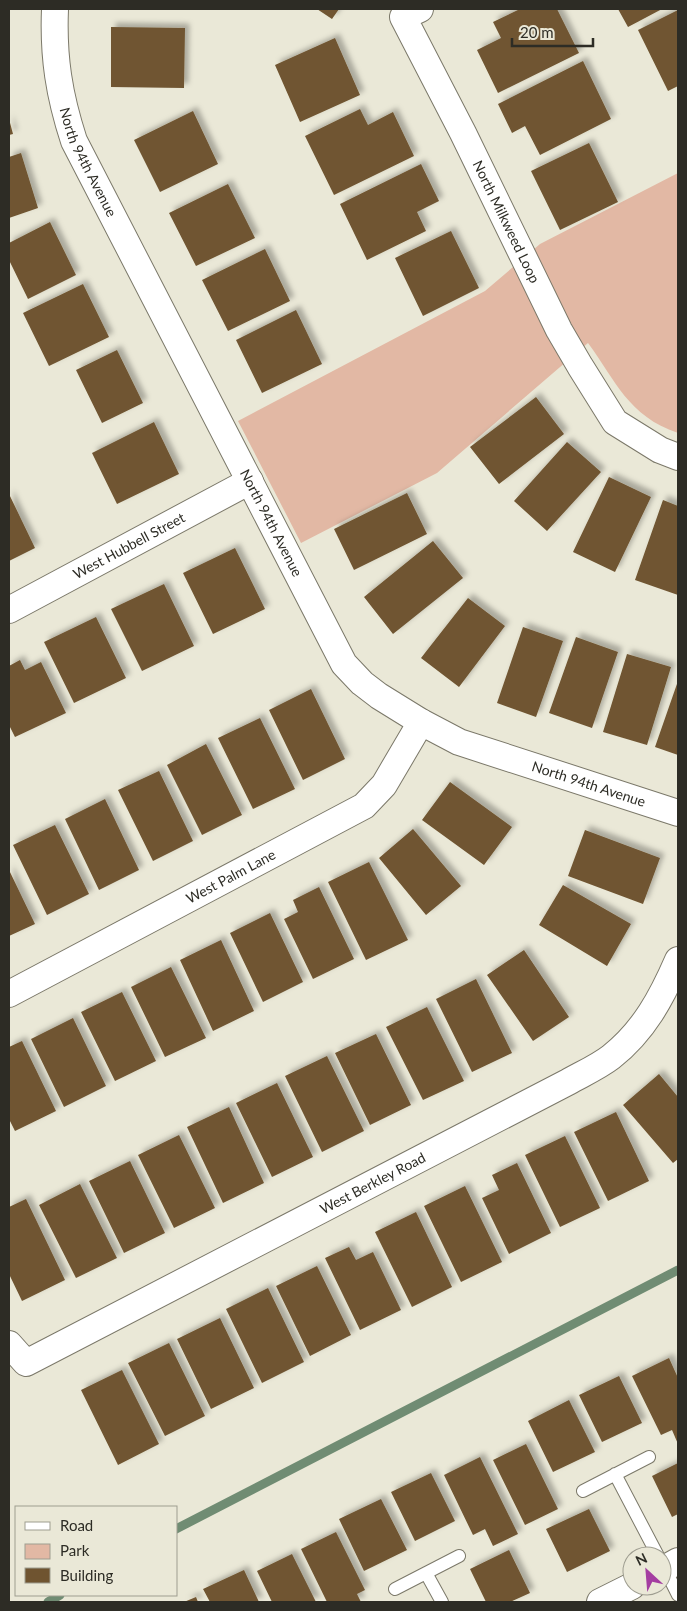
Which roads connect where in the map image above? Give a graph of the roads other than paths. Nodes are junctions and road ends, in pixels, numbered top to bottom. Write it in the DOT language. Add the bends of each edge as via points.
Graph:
graph roads {
  1 [pos="55,9"];
  2 [pos="411,13"];
  3 [pos="678,457"];
  4 [pos="250,481"];
  5 [pos="9,610"];
  6 [pos="421,722"];
  7 [pos="678,813"];
  8 [pos="678,960"];
  9 [pos="9,994"];
  10 [pos="9,1344"];
  11 [pos="649,1457"];
  12 [pos="616,1474"];
  13 [pos="583,1491"];
  14 [pos="655,1546"];
  15 [pos="459,1556"];
  16 [pos="426,1573"];
  17 [pos="672,1581"];
  18 [pos="395,1589"];
  19 [pos="622,1591"];
  20 [pos="678,1595"];
  21 [pos="442,1602"];
  22 [pos="600,1602"];
  1 -- 4 [label="street, North 94th Avenue" via="57,81 74,141"];
  2 -- 3 [label="street, North Milkweed Loop" via="463,133 559,330 615,422 660,450"];
  4 -- 5 [label="street, West Hubbell Street"];
  4 -- 6 [label="street, North 94th Avenue" via="344,664 374,691"];
  6 -- 7 [label="street, North 94th Avenue" via="459,742"];
  6 -- 9 [label="street, West Palm Lane" via="384,784 364,806"];
  8 -- 10 [label="street, West Berkley Road" via="648,1020 611,1056 560,1087 26,1363"];
  11 -- 12 [label="lane"];
  12 -- 13 [label="lane"];
  12 -- 14 [label="lane"];
  15 -- 16 [label="lane"];
  16 -- 18 [label="lane"];
  16 -- 21 [label="lane"];
  17 -- 20 [label="lane"];
  19 -- 22 [label="street"];
}
